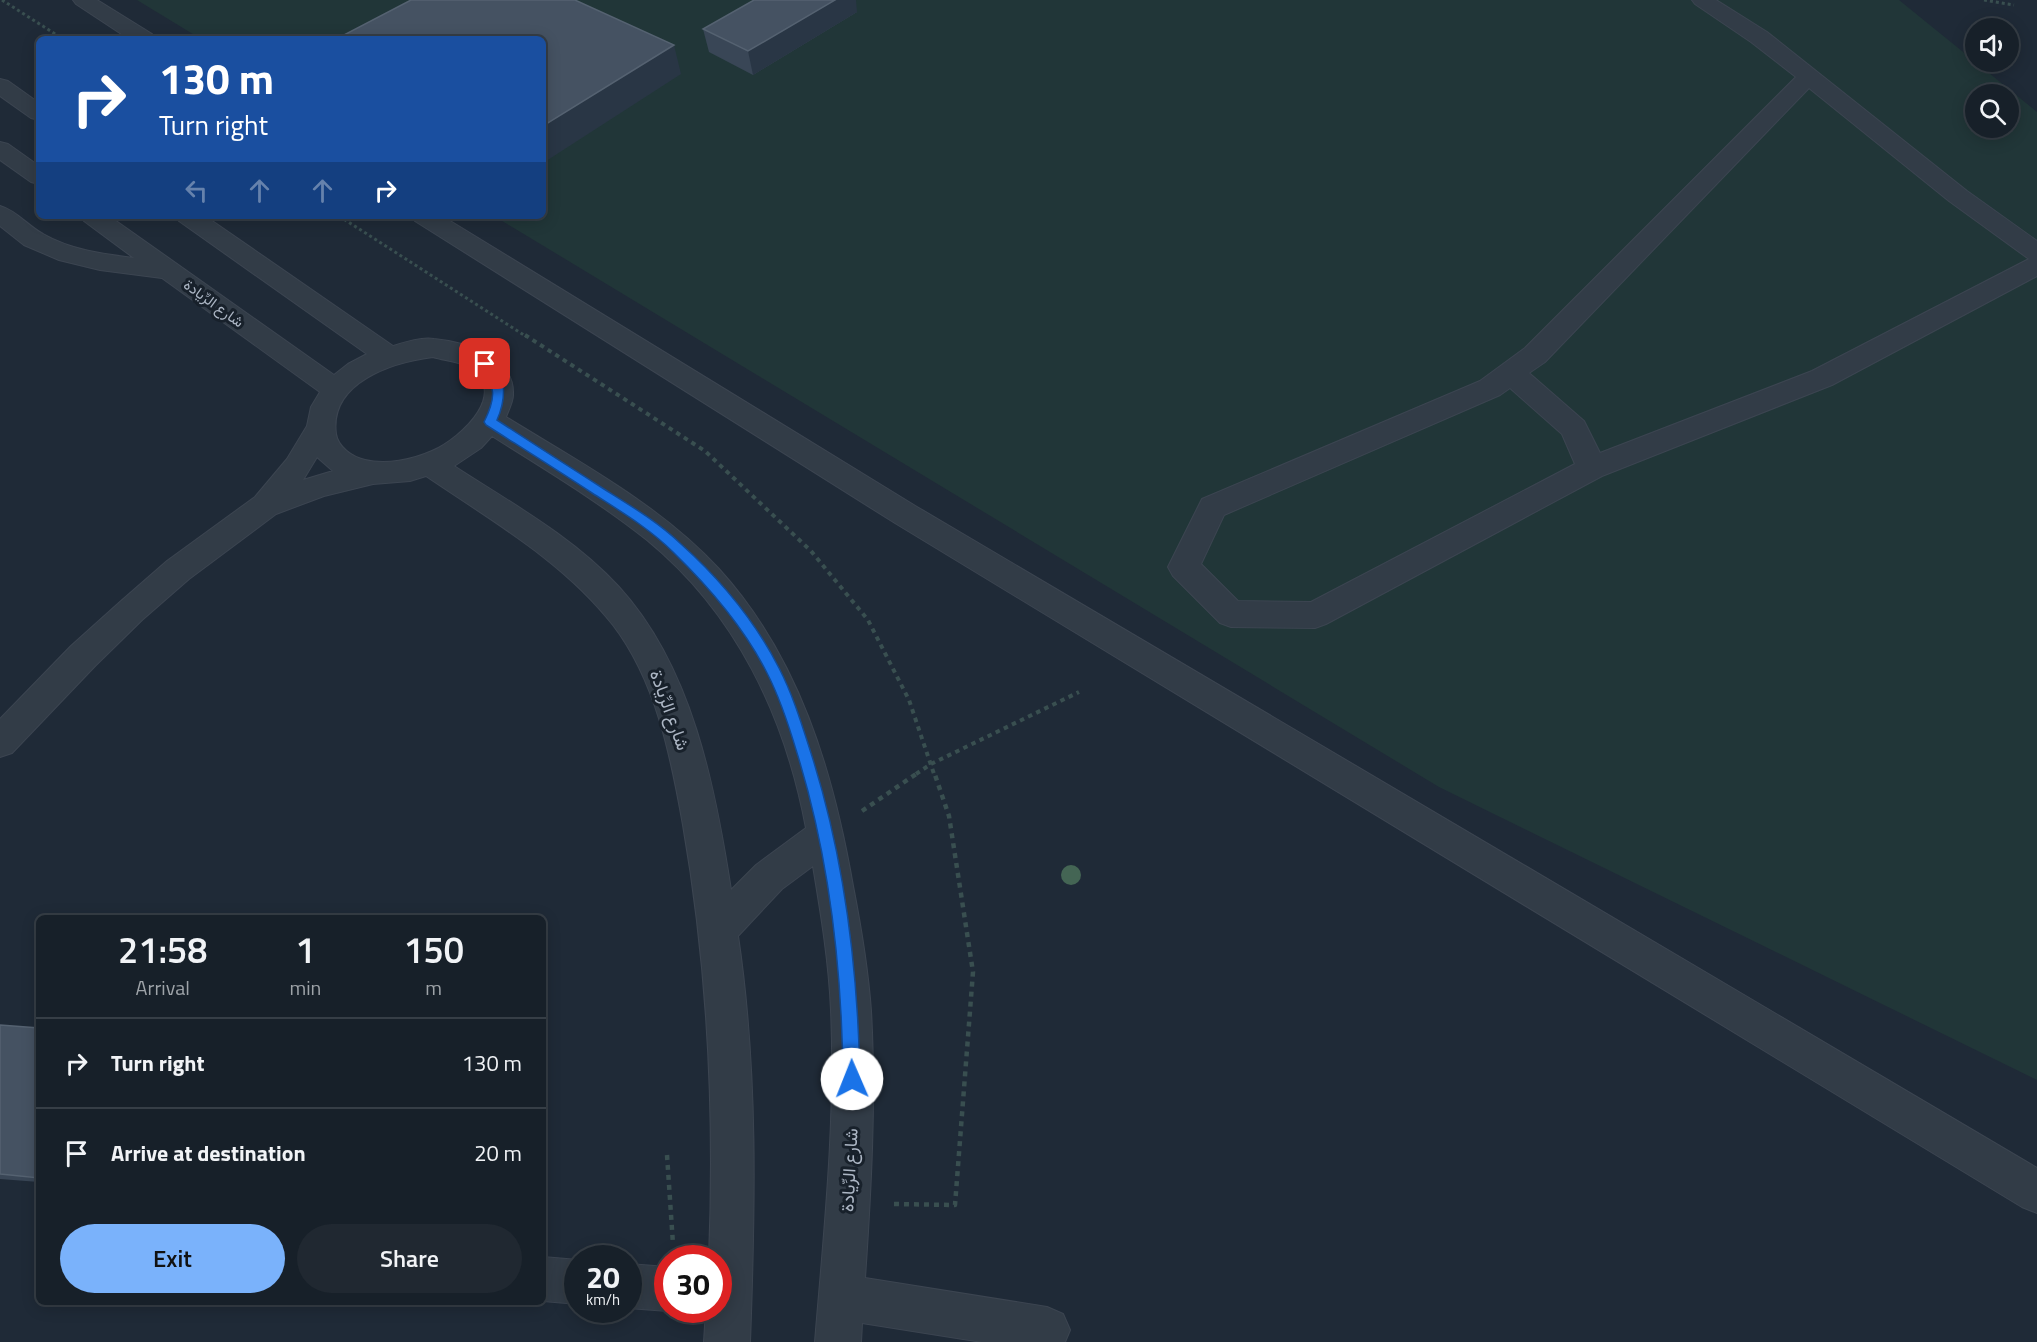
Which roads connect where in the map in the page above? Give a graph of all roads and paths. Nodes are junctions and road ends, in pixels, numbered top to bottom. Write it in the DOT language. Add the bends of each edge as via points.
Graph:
graph roads {
  1 [pos="2,0"];
  2 [pos="83,0"];
  3 [pos="1702,0"];
  4 [pos="1984,0"];
  5 [pos="2014,6"];
  6 [pos="58,36"];
  7 [pos="139,36"];
  8 [pos="1809,76"];
  9 [pos="0,86"];
  10 [pos="36,111"];
  11 [pos="0,149"];
  12 [pos="36,175"];
  13 [pos="0,214"];
  14 [pos="97,219"];
  15 [pos="192,219"];
  16 [pos="429,219"];
  17 [pos="2037,254"];
  18 [pos="2037,265"];
  19 [pos="170,271"];
  20 [pos="389,356"];
  21 [pos="1511,373"];
  22 [pos="336,390"];
  23 [pos="490,422"];
  24 [pos="320,430"];
  25 [pos="431,465"];
  26 [pos="1592,468"];
  27 [pos="372,473"];
  28 [pos="266,505"];
  29 [pos="1079,692"];
  30 [pos="0,742"];
  31 [pos="826,835"];
  32 [pos="718,930"];
  33 [pos="667,1155"];
  34 [pos="2037,1192"];
  35 [pos="673,1245"];
  36 [pos="727,1245"];
  37 [pos="546,1280"];
  38 [pos="564,1281"];
  39 [pos="841,1297"];
  40 [pos="726,1323"];
  41 [pos="1047,1330"];
  42 [pos="727,1342"];
  43 [pos="838,1342"];
  1 -- 6 [label="path"];
  2 -- 7 [label="street"];
  3 -- 8 [label="street"];
  4 -- 5 [label="path"];
  8 -- 17 [label="street"];
  8 -- 21 [label="street" via="1535,355"];
  9 -- 10 [label="street"];
  11 -- 12 [label="street"];
  13 -- 19 [label="street" via="35,241 56,251"];
  14 -- 19 [label="street, شارع الرِّيادة"];
  15 -- 20 [label="street"];
  16 -- 34 [label="street" via="906,515"];
  18 -- 26 [label="street" via="1822,378"];
  19 -- 22 [label="street, شارع الرِّيادة"];
  20 -- 22 [label="street" via="359,370"];
  20 -- 23 [label="street" via="433,348 471,355 485,364 495,376 499,390 498,406"];
  21 -- 26 [label="street" via="1574,428"];
  21 -- 26 [label="street" via="1490,388 1213,507 1184,567 1231,614 1315,615"];
  22 -- 24 [label="street" via="324,410"];
  23 -- 25 [label="street" via="466,446"];
  23 -- 31 [label="street, شارع الرِّيادة" via="645,521 677,547 731,605 774,671 796,727"];
  24 -- 27 [label="street" via="323,445 334,458"];
  24 -- 28 [label="street"];
  25 -- 27 [label="street" via="411,471"];
  25 -- 32 [label="street, شارع الرِّيادة" via="565,557 597,585 646,649 664,685 683,745 705,844"];
  27 -- 28 [label="street"];
  28 -- 30 [label="street" via="178,570 131,611"];
  29 -- 31 [label="path" via="931,764"];
  31 -- 32 [label="street" via="769,877"];
  31 -- 39 [label="street, شارع الرِّيادة" via="842,925 851,1009 852,1102"];
  32 -- 36 [label="street, شارع الرِّيادة" via="728,1026 732,1161"];
  33 -- 35 [label="path"];
  37 -- 38 [label="street"];
  39 -- 41 [label="street"];
  39 -- 43 [label="street, شارع الرِّيادة"];
  40 -- 42 [label="street, شارع الرِّيادة"];
}
